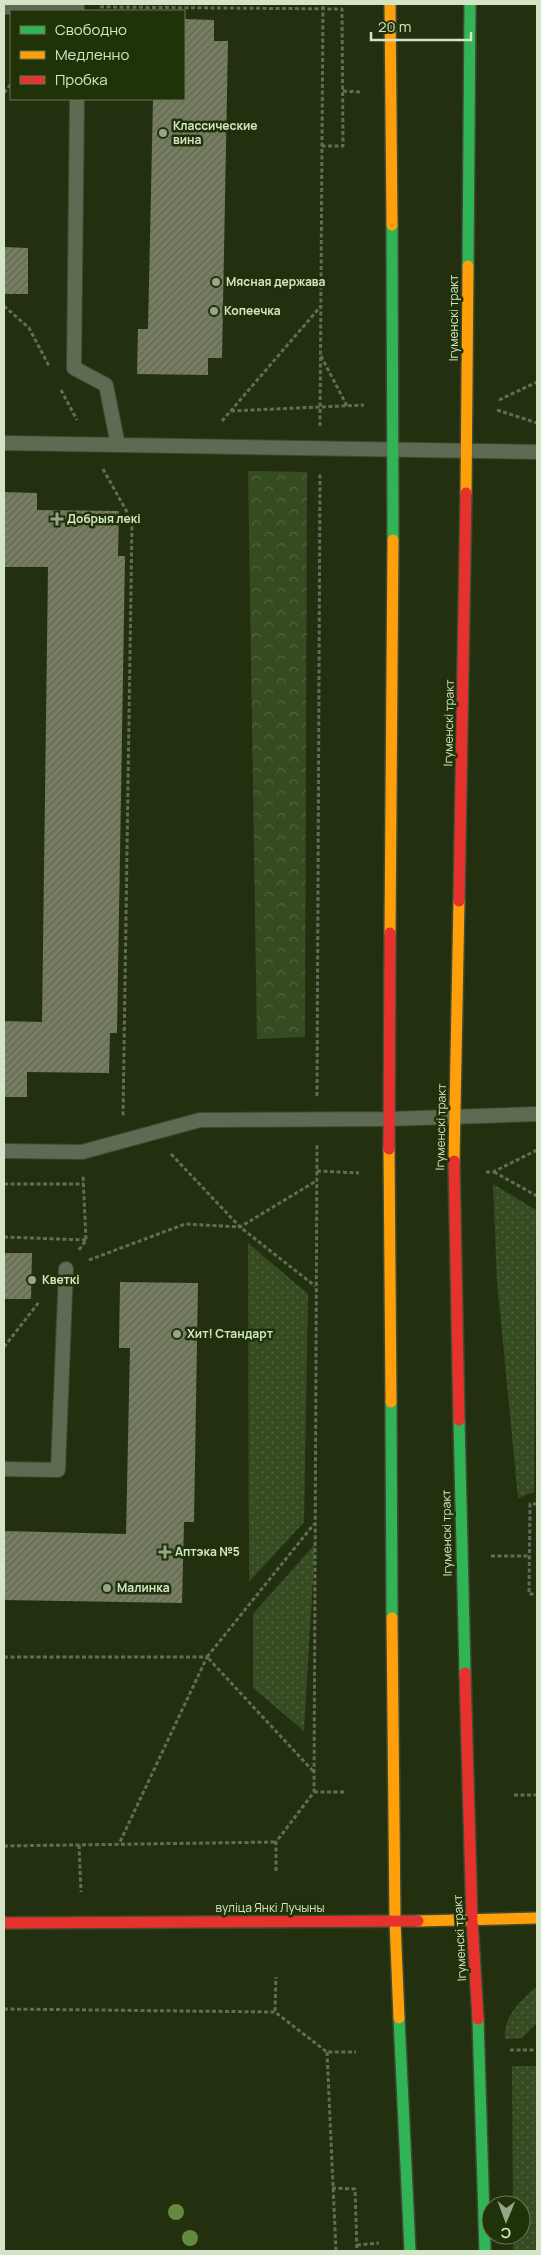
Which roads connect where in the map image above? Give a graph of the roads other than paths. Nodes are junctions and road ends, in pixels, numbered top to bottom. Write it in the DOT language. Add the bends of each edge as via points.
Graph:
graph roads {
  1 [pos="390,4"];
  2 [pos="470,4"];
  3 [pos="4,7"];
  4 [pos="77,9"];
  5 [pos="76,100"];
  6 [pos="4,443"];
  7 [pos="118,445"];
  8 [pos="467,450"];
  9 [pos="394,451"];
  10 [pos="537,452"];
  11 [pos="537,1114"];
  12 [pos="455,1117"];
  13 [pos="389,1118"];
  14 [pos="4,1151"];
  15 [pos="66,1269"];
  16 [pos="4,1469"];
  17 [pos="537,1918"];
  18 [pos="472,1920"];
  19 [pos="395,1921"];
  20 [pos="4,1923"];
  21 [pos="410,2251"];
  22 [pos="485,2251"];
  1 -- 9 [label="main road"];
  2 -- 8 [label="main road, Ігуменскі тракт"];
  3 -- 4 [label="lane"];
  5 -- 7 [label="lane" via="74,368 106,386"];
  6 -- 7 [label="lane"];
  7 -- 9 [label="lane"];
  8 -- 9 [label="lane"];
  8 -- 10 [label="lane"];
  8 -- 12 [label="main road, Ігуменскі тракт"];
  9 -- 13 [label="main road"];
  11 -- 12 [label="lane"];
  12 -- 13 [label="lane"];
  12 -- 18 [label="main road, Ігуменскі тракт" via="461,1556"];
  13 -- 14 [label="lane" via="200,1120 82,1152"];
  13 -- 19 [label="main road"];
  15 -- 16 [label="lane" via="58,1470"];
  17 -- 18 [label="main road, вуліца Янкі Лучыны"];
  18 -- 19 [label="main road, вуліца Янкі Лучыны"];
  18 -- 22 [label="main road, Ігуменскі тракт" via="480,2052"];
  19 -- 20 [label="main road, вуліца Янкі Лучыны"];
  19 -- 21 [label="main road"];
}
